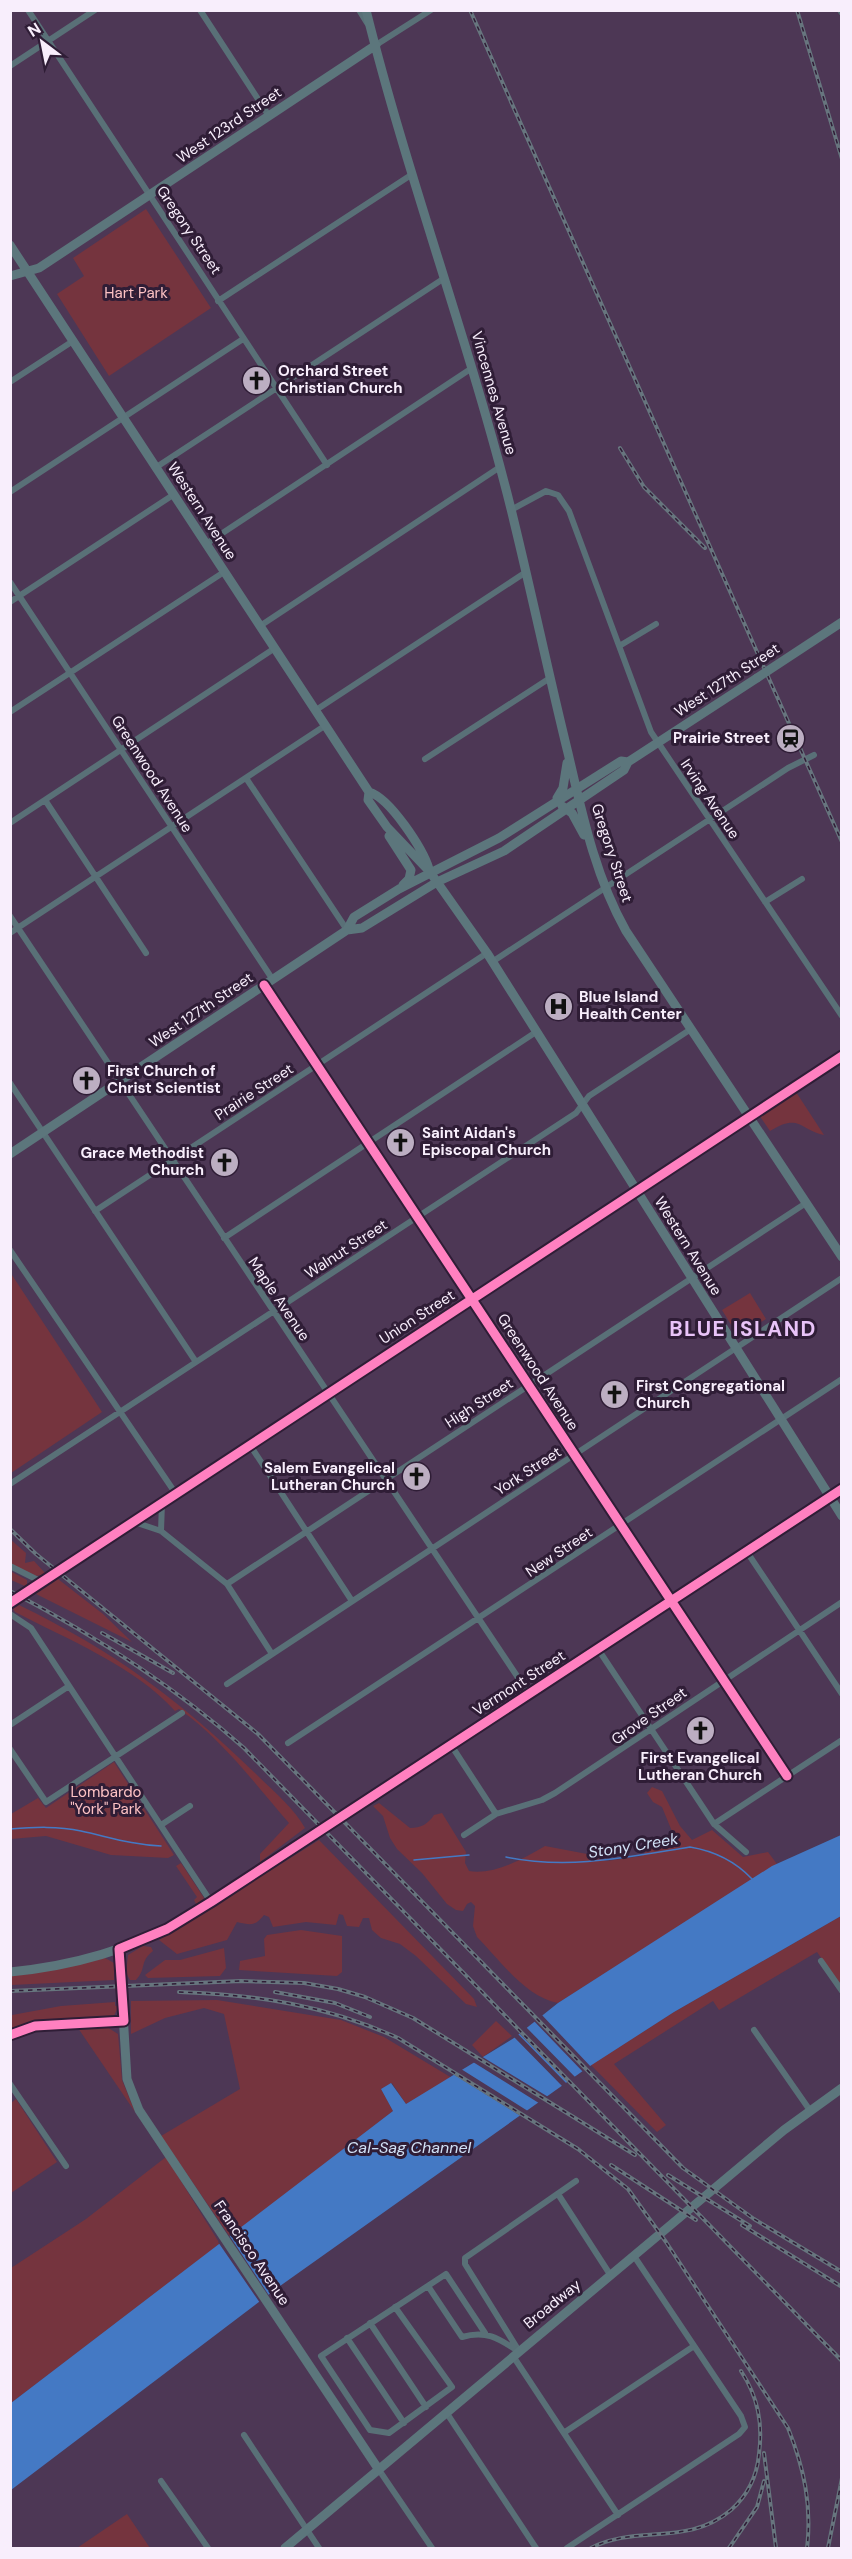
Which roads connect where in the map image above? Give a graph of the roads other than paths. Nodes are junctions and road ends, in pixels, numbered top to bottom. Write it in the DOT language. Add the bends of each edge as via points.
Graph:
graph roads {
  1 [pos="28,10"];
  2 [pos="95,10"];
  3 [pos="200,10"];
  4 [pos="359,10"];
  5 [pos="366,10"];
  6 [pos="426,12"];
  7 [pos="370,28"];
  8 [pos="48,42"];
  9 [pos="376,45"];
  10 [pos="10,66"];
  11 [pos="269,116"];
  12 [pos="411,175"];
  13 [pos="148,196"];
  14 [pos="10,245"];
  15 [pos="28,271"];
  16 [pos="10,276"];
  17 [pos="443,279"];
  18 [pos="218,301"];
  19 [pos="243,339"];
  20 [pos="73,341"];
  21 [pos="472,368"];
  22 [pos="10,382"];
  23 [pos="276,389"];
  24 [pos="123,418"];
  25 [pos="327,465"];
  26 [pos="500,467"];
  27 [pos="155,468"];
  28 [pos="10,492"];
  29 [pos="173,495"];
  30 [pos="511,510"];
  31 [pos="206,544"];
  32 [pos="224,572"];
  33 [pos="526,572"];
  34 [pos="10,582"];
  35 [pos="20,596"];
  36 [pos="10,602"];
  37 [pos="842,622"];
  38 [pos="656,624"];
  39 [pos="260,626"];
  40 [pos="621,645"];
  41 [pos="275,648"];
  42 [pos="70,673"];
  43 [pos="550,678"];
  44 [pos="316,710"];
  45 [pos="10,712"];
  46 [pos="326,725"];
  47 [pos="658,743"];
  48 [pos="121,750"];
  49 [pos="568,753"];
  50 [pos="814,754"];
  51 [pos="425,759"];
  52 [pos="628,762"];
  53 [pos="246,778"];
  54 [pos="576,788"];
  55 [pos="369,792"];
  56 [pos="579,799"];
  57 [pos="45,800"];
  58 [pos="554,802"];
  59 [pos="566,808"];
  60 [pos="709,820"];
  61 [pos="10,823"];
  62 [pos="172,827"];
  63 [pos="387,827"];
  64 [pos="592,847"];
  65 [pos="430,872"];
  66 [pos="96,877"];
  67 [pos="802,879"];
  68 [pos="437,882"];
  69 [pos="606,888"];
  70 [pos="399,889"];
  71 [pos="765,903"];
  72 [pos="10,916"];
  73 [pos="19,928"];
  74 [pos="347,930"];
  75 [pos="10,933"];
  76 [pos="146,953"];
  77 [pos="487,953"];
  78 [pos="492,962"];
  79 [pos="273,980"];
  80 [pos="264,986"];
  81 [pos="842,1016"];
  82 [pos="691,1029"];
  83 [pos="536,1032"];
  84 [pos="842,1056"];
  85 [pos="317,1065"];
  86 [pos="120,1082"];
  87 [pos="10,1083"];
  88 [pos="582,1104"];
  89 [pos="749,1117"];
  90 [pos="43,1133"];
  91 [pos="369,1143"];
  92 [pos="10,1154"];
  93 [pos="172,1161"];
  94 [pos="636,1191"];
  95 [pos="806,1203"];
  96 [pos="95,1212"];
  97 [pos="417,1217"];
  98 [pos="224,1238"];
  99 [pos="10,1250"];
  100 [pos="842,1257"];
  101 [pos="691,1278"];
  102 [pos="842,1278"];
  103 [pos="471,1299"];
  104 [pos="274,1311"];
  105 [pos="735,1348"];
  106 [pos="196,1362"];
  107 [pos="842,1379"];
  108 [pos="528,1385"];
  109 [pos="328,1394"];
  110 [pos="120,1412"];
  111 [pos="780,1419"];
  112 [pos="250,1445"];
  113 [pos="574,1454"];
  114 [pos="385,1478"];
  115 [pos="10,1484"];
  116 [pos="842,1489"];
  117 [pos="176,1494"];
  118 [pos="829,1497"];
  119 [pos="162,1503"];
  120 [pos="842,1516"];
  121 [pos="134,1522"];
  122 [pos="621,1525"];
  123 [pos="161,1531"];
  124 [pos="307,1531"];
  125 [pos="432,1549"];
  126 [pos="747,1552"];
  127 [pos="10,1566"];
  128 [pos="42,1582"];
  129 [pos="227,1584"];
  130 [pos="352,1601"];
  131 [pos="672,1601"];
  132 [pos="842,1602"];
  133 [pos="10,1603"];
  134 [pos="10,1614"];
  135 [pos="479,1619"];
  136 [pos="799,1630"];
  137 [pos="598,1649"];
  138 [pos="272,1654"];
  139 [pos="724,1680"];
  140 [pos="227,1684"];
  141 [pos="69,1686"];
  142 [pos="529,1694"];
  143 [pos="842,1694"];
  144 [pos="182,1713"];
  145 [pos="10,1725"];
  146 [pos="651,1729"];
  147 [pos="842,1740"];
  148 [pos="288,1743"];
  149 [pos="451,1745"];
  150 [pos="10,1749"];
  151 [pos="116,1756"];
  152 [pos="13,1758"];
  153 [pos="787,1776"];
  154 [pos="190,1806"];
  155 [pos="496,1814"];
  156 [pos="714,1824"];
  157 [pos="161,1825"];
  158 [pos="464,1835"];
  159 [pos="746,1852"];
  160 [pos="211,1902"];
  161 [pos="119,1949"];
  162 [pos="821,1961"];
  163 [pos="10,1972"];
  164 [pos="842,1991"];
  165 [pos="124,2021"];
  166 [pos="754,2030"];
  167 [pos="10,2035"];
  168 [pos="10,2084"];
  169 [pos="842,2088"];
  170 [pos="809,2109"];
  171 [pos="66,2166"];
  172 [pos="576,2181"];
  173 [pos="558,2194"];
  174 [pos="634,2256"];
  175 [pos="611,2276"];
  176 [pos="428,2286"];
  177 [pos="395,2307"];
  178 [pos="370,2323"];
  179 [pos="485,2333"];
  180 [pos="347,2338"];
  181 [pos="694,2346"];
  182 [pos="516,2353"];
  183 [pos="445,2393"];
  184 [pos="426,2407"];
  185 [pos="450,2409"];
  186 [pos="404,2423"];
  187 [pos="565,2432"];
  188 [pos="244,2435"];
  189 [pos="379,2470"];
  190 [pos="161,2481"];
  191 [pos="618,2515"];
  192 [pos="306,2529"];
  193 [pos="208,2548"];
  194 [pos="285,2548"];
  195 [pos="319,2548"];
  196 [pos="432,2548"];
  197 [pos="536,2548"];
  198 [pos="567,2548"];
  1 -- 8 [label="street, Gregory Street"];
  2 -- 8 [label="street"];
  3 -- 11 [label="street"];
  4 -- 7 [label="street"];
  5 -- 7 [label="main road, Vincennes Avenue"];
  6 -- 9 [label="street, West 123rd Street"];
  7 -- 9 [label="main road, Vincennes Avenue"];
  8 -- 10 [label="street"];
  8 -- 13 [label="street, Gregory Street"];
  9 -- 11 [label="main road, West 123rd Street"];
  9 -- 12 [label="main road, Vincennes Avenue"];
  11 -- 13 [label="main road, West 123rd Street"];
  12 -- 17 [label="main road, Vincennes Avenue"];
  12 -- 18 [label="street"];
  13 -- 15 [label="main road, West 123rd Street" via="39,268"];
  13 -- 18 [label="street, Gregory Street"];
  14 -- 15 [label="main road, Western Avenue"];
  15 -- 16 [label="main road, West 123rd Street"];
  15 -- 20 [label="main road, Western Avenue"];
  17 -- 21 [label="main road, Vincennes Avenue"];
  17 -- 23 [label="street"];
  18 -- 19 [label="street, Gregory Street"];
  19 -- 23 [label="street, Gregory Street"];
  19 -- 24 [label="street"];
  20 -- 22 [label="street"];
  20 -- 24 [label="main road, Western Avenue"];
  21 -- 25 [label="street"];
  21 -- 26 [label="main road, Vincennes Avenue"];
  23 -- 25 [label="street, Gregory Street"];
  23 -- 27 [label="street"];
  24 -- 27 [label="main road, Western Avenue"];
  24 -- 28 [label="street"];
  25 -- 31 [label="street"];
  26 -- 30 [label="main road, Vincennes Avenue"];
  26 -- 39 [label="street"];
  27 -- 29 [label="main road, Western Avenue"];
  29 -- 31 [label="main road, Western Avenue"];
  29 -- 35 [label="street"];
  30 -- 33 [label="main road, Vincennes Avenue"];
  30 -- 40 [label="street, Irving Avenue" via="546,491 562,499 577,527"];
  31 -- 32 [label="main road, Western Avenue"];
  32 -- 39 [label="main road, Western Avenue"];
  32 -- 42 [label="street"];
  33 -- 43 [label="main road, Vincennes Avenue"];
  33 -- 44 [label="street"];
  34 -- 35 [label="street, Greenwood Avenue"];
  35 -- 36 [label="street"];
  35 -- 42 [label="street, Greenwood Avenue"];
  37 -- 47 [label="main road, West 127th Street, bridge"];
  38 -- 40 [label="street"];
  39 -- 41 [label="main road, Western Avenue"];
  40 -- 47 [label="street, Irving Avenue"];
  41 -- 44 [label="main road, Western Avenue"];
  41 -- 48 [label="street"];
  42 -- 45 [label="street"];
  42 -- 48 [label="street, Greenwood Avenue"];
  43 -- 49 [label="main road, Vincennes Avenue"];
  43 -- 51 [label="street"];
  44 -- 46 [label="main road, Western Avenue"];
  46 -- 53 [label="street"];
  46 -- 55 [label="main road, Western Avenue"];
  47 -- 52 [label="main road, West 127th Street"];
  47 -- 60 [label="street, Irving Avenue"];
  48 -- 57 [label="street"];
  48 -- 62 [label="street, Greenwood Avenue"];
  49 -- 54 [label="main road, Vincennes Avenue"];
  49 -- 58 [label="main road" via="563,786"];
  50 -- 60 [label="street"];
  52 -- 54 [label="main road, West 127th Street" via="621,761"];
  52 -- 56 [label="main road, West 127th Street" via="624,770"];
  53 -- 62 [label="street"];
  53 -- 74 [label="street"];
  54 -- 56 [label="main road, Gregory Street"];
  54 -- 58 [label="main road, West 127th Street"];
  55 -- 63 [label="main road, Western Avenue" via="368,800"];
  55 -- 65 [label="main road, Western Avenue" via="378,794 402,824 424,853"];
  56 -- 59 [label="main road, West 127th Street"];
  56 -- 64 [label="main road, Gregory Street"];
  57 -- 61 [label="street"];
  57 -- 66 [label="street"];
  58 -- 59 [label="main road"];
  58 -- 65 [label="main road, West 127th Street" via="499,838"];
  59 -- 64 [label="main road"];
  59 -- 68 [label="main road, West 127th Street" via="504,851"];
  60 -- 69 [label="street"];
  60 -- 71 [label="street, Irving Avenue"];
  62 -- 66 [label="street"];
  62 -- 79 [label="street, Greenwood Avenue"];
  63 -- 65 [label="main road, Western Avenue"];
  63 -- 70 [label="main road" via="411,870 409,879"];
  64 -- 69 [label="main road, Gregory Street"];
  65 -- 68 [label="main road, Western Avenue"];
  65 -- 70 [label="main road, West 127th Street"];
  66 -- 73 [label="street"];
  66 -- 76 [label="street"];
  67 -- 71 [label="street"];
  68 -- 74 [label="main road, West 127th Street" via="362,928"];
  68 -- 77 [label="main road, Western Avenue"];
  69 -- 78 [label="street"];
  69 -- 82 [label="main road, Gregory Street" via="626,931"];
  70 -- 74 [label="main road, West 127th Street" via="354,917"];
  71 -- 81 [label="street, Irving Avenue"];
  72 -- 73 [label="street, Maple Avenue"];
  73 -- 75 [label="street"];
  73 -- 86 [label="street, Maple Avenue"];
  74 -- 79 [label="main road, West 127th Street"];
  77 -- 78 [label="main road, Western Avenue"];
  77 -- 85 [label="street, Prairie Street"];
  78 -- 83 [label="main road, Western Avenue"];
  79 -- 80 [label="main road, West 127th Street"];
  80 -- 85 [label="street, Greenwood Avenue"];
  80 -- 86 [label="main road, West 127th Street"];
  82 -- 88 [label="street, Walnut Street"];
  82 -- 89 [label="main road, Gregory Street"];
  83 -- 88 [label="main road, Western Avenue"];
  83 -- 91 [label="street"];
  84 -- 89 [label="street, Union Street"];
  85 -- 91 [label="street, Greenwood Avenue"];
  85 -- 93 [label="street, Prairie Street"];
  86 -- 90 [label="main road, West 127th Street"];
  86 -- 93 [label="street, Maple Avenue"];
  87 -- 90 [label="street"];
  88 -- 94 [label="main road, Western Avenue"];
  88 -- 97 [label="street, Walnut Street" via="576,1113"];
  89 -- 94 [label="street, Union Street"];
  89 -- 95 [label="main road, Gregory Street"];
  90 -- 92 [label="main road, West 127th Street"];
  90 -- 96 [label="street"];
  91 -- 97 [label="street, Greenwood Avenue"];
  91 -- 98 [label="street"];
  93 -- 96 [label="street, Prairie Street"];
  93 -- 98 [label="street, Maple Avenue"];
  94 -- 101 [label="main road, Western Avenue"];
  94 -- 103 [label="street, Union Street"];
  95 -- 100 [label="main road, Gregory Street"];
  95 -- 101 [label="street, High Street"];
  96 -- 106 [label="street"];
  97 -- 103 [label="street, Greenwood Avenue"];
  97 -- 104 [label="street, Walnut Street"];
  98 -- 104 [label="street, Maple Avenue"];
  99 -- 110 [label="street"];
  101 -- 105 [label="main road, Western Avenue"];
  101 -- 108 [label="street, High Street"];
  102 -- 105 [label="street, York Street"];
  103 -- 108 [label="street, Greenwood Avenue"];
  103 -- 109 [label="street, Union Street"];
  104 -- 106 [label="street, Walnut Street"];
  104 -- 109 [label="street, Maple Avenue"];
  105 -- 111 [label="main road, Western Avenue"];
  105 -- 113 [label="street, York Street"];
  106 -- 110 [label="street, Walnut Street"];
  107 -- 111 [label="street, New Street"];
  108 -- 113 [label="street, Greenwood Avenue"];
  108 -- 114 [label="street, High Street"];
  109 -- 112 [label="street, Union Street"];
  109 -- 114 [label="street, Maple Avenue"];
  110 -- 115 [label="street, Walnut Street"];
  110 -- 117 [label="street"];
  111 -- 118 [label="main road, Western Avenue"];
  111 -- 122 [label="street, New Street"];
  112 -- 117 [label="street, Union Street"];
  112 -- 124 [label="street"];
  113 -- 122 [label="street, Greenwood Avenue"];
  113 -- 125 [label="street, York Street"];
  114 -- 124 [label="street, High Street"];
  114 -- 125 [label="street, Maple Avenue"];
  116 -- 118 [label="main road, Vermont Street"];
  117 -- 119 [label="street, Union Street"];
  118 -- 120 [label="main road, Western Avenue"];
  118 -- 126 [label="main road, Vermont Street"];
  119 -- 121 [label="street, Union Street"];
  119 -- 123 [label="street"];
  121 -- 123 [label="street"];
  121 -- 128 [label="street, Union Street"];
  122 -- 131 [label="street, Greenwood Avenue"];
  122 -- 135 [label="street, New Street"];
  123 -- 129 [label="street"];
  124 -- 129 [label="street, High Street"];
  124 -- 130 [label="street"];
  125 -- 130 [label="street, York Street"];
  125 -- 135 [label="street, Maple Avenue"];
  126 -- 131 [label="main road, Vermont Street"];
  126 -- 136 [label="street"];
  127 -- 128 [label="street"];
  128 -- 133 [label="street, Union Street"];
  129 -- 138 [label="street"];
  130 -- 138 [label="street, York Street"];
  131 -- 137 [label="main road, Vermont Street"];
  131 -- 139 [label="street, Greenwood Avenue"];
  132 -- 136 [label="street, Grove Street"];
  134 -- 141 [label="street" via="27,1623"];
  135 -- 142 [label="street, Maple Avenue"];
  135 -- 148 [label="street, New Street"];
  136 -- 139 [label="street, Grove Street"];
  136 -- 143 [label="street"];
  137 -- 142 [label="main road, Vermont Street"];
  137 -- 146 [label="street"];
  138 -- 140 [label="street, York Street"];
  139 -- 146 [label="street, Grove Street"];
  139 -- 153 [label="street, Greenwood Avenue"];
  141 -- 145 [label="street"];
  141 -- 151 [label="street"];
  142 -- 149 [label="main road, Vermont Street"];
  144 -- 151 [label="street"];
  146 -- 155 [label="street, Grove Street" via="548,1797"];
  146 -- 156 [label="street"];
  147 -- 153 [label="street"];
  149 -- 155 [label="street"];
  149 -- 160 [label="main road, Vermont Street"];
  150 -- 152 [label="street"];
  151 -- 152 [label="street" via="46,1802"];
  151 -- 157 [label="street"];
  153 -- 156 [label="street"];
  154 -- 157 [label="street"];
  155 -- 158 [label="street, Grove Street"];
  156 -- 159 [label="street"];
  157 -- 160 [label="street"];
  160 -- 161 [label="main road, Vermont Street" via="167,1929"];
  161 -- 163 [label="main road, Vermont Street" via="69,1963"];
  161 -- 165 [label="main road, Francisco Avenue"];
  162 -- 164 [label="street"];
  165 -- 167 [label="street" via="35,2026"];
  165 -- 189 [label="main road, Francisco Avenue" via="128,2079 139,2110"];
  166 -- 170 [label="street"];
  168 -- 171 [label="street"];
  169 -- 170 [label="main road, Broadway"];
  170 -- 174 [label="main road, Broadway"];
  172 -- 173 [label="street"];
  173 -- 175 [label="street"];
  173 -- 182 [label="street" via="465,2258"];
  174 -- 175 [label="main road, Broadway"];
  174 -- 181 [label="street"];
  175 -- 182 [label="main road, Broadway"];
  176 -- 177 [label="street"];
  176 -- 179 [label="street" via="462,2337"];
  176 -- 179 [label="street" via="446,2274"];
  177 -- 178 [label="street"];
  177 -- 183 [label="street" via="453,2387"];
  178 -- 180 [label="street"];
  178 -- 184 [label="street"];
  179 -- 182 [label="street" via="497,2336"];
  180 -- 186 [label="street"];
  180 -- 186 [label="street" via="321,2356 369,2430 389,2433"];
  181 -- 187 [label="street"];
  181 -- 191 [label="street" via="745,2427"];
  182 -- 185 [label="main road, Broadway"];
  182 -- 187 [label="street"];
  183 -- 184 [label="street"];
  183 -- 185 [label="street"];
  184 -- 186 [label="street"];
  185 -- 189 [label="main road, Broadway"];
  185 -- 197 [label="street"];
  187 -- 191 [label="street"];
  188 -- 192 [label="street"];
  189 -- 192 [label="main road, Broadway"];
  189 -- 196 [label="street, Francisco Avenue"];
  190 -- 193 [label="street"];
  191 -- 198 [label="street"];
  192 -- 194 [label="main road, Broadway"];
  192 -- 195 [label="street"];
}
